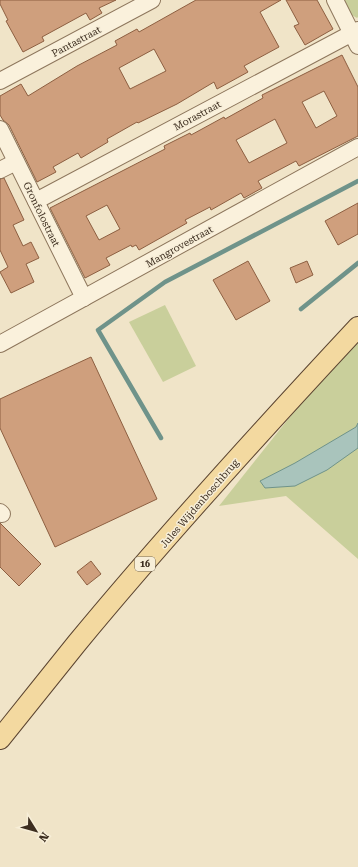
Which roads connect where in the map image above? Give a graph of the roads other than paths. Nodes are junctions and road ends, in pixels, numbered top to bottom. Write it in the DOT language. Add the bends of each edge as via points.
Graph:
graph roads {
  1 [pos="152,0"];
  2 [pos="335,0"];
  3 [pos="356,36"];
  4 [pos="0,81"];
  5 [pos="0,130"];
  6 [pos="358,147"];
  7 [pos="16,162"];
  8 [pos="0,170"];
  9 [pos="36,201"];
  10 [pos="84,298"];
  11 [pos="358,327"];
  12 [pos="0,344"];
  13 [pos="0,740"];
  1 -- 4 [label="street, Pantastraat"];
  2 -- 3 [label="street"];
  3 -- 9 [label="street, Morastraat"];
  5 -- 7 [label="street, Gronfolostraat"];
  6 -- 10 [label="street, Mangrovestraat"];
  7 -- 8 [label="street"];
  7 -- 9 [label="street, Gronfolostraat"];
  9 -- 10 [label="street, Gronfolostraat"];
  10 -- 12 [label="street, Mangrovestraat"];
  11 -- 13 [label="main road, Jules Wijdenboschbrug / 16" via="187,515 77,643"];
}
